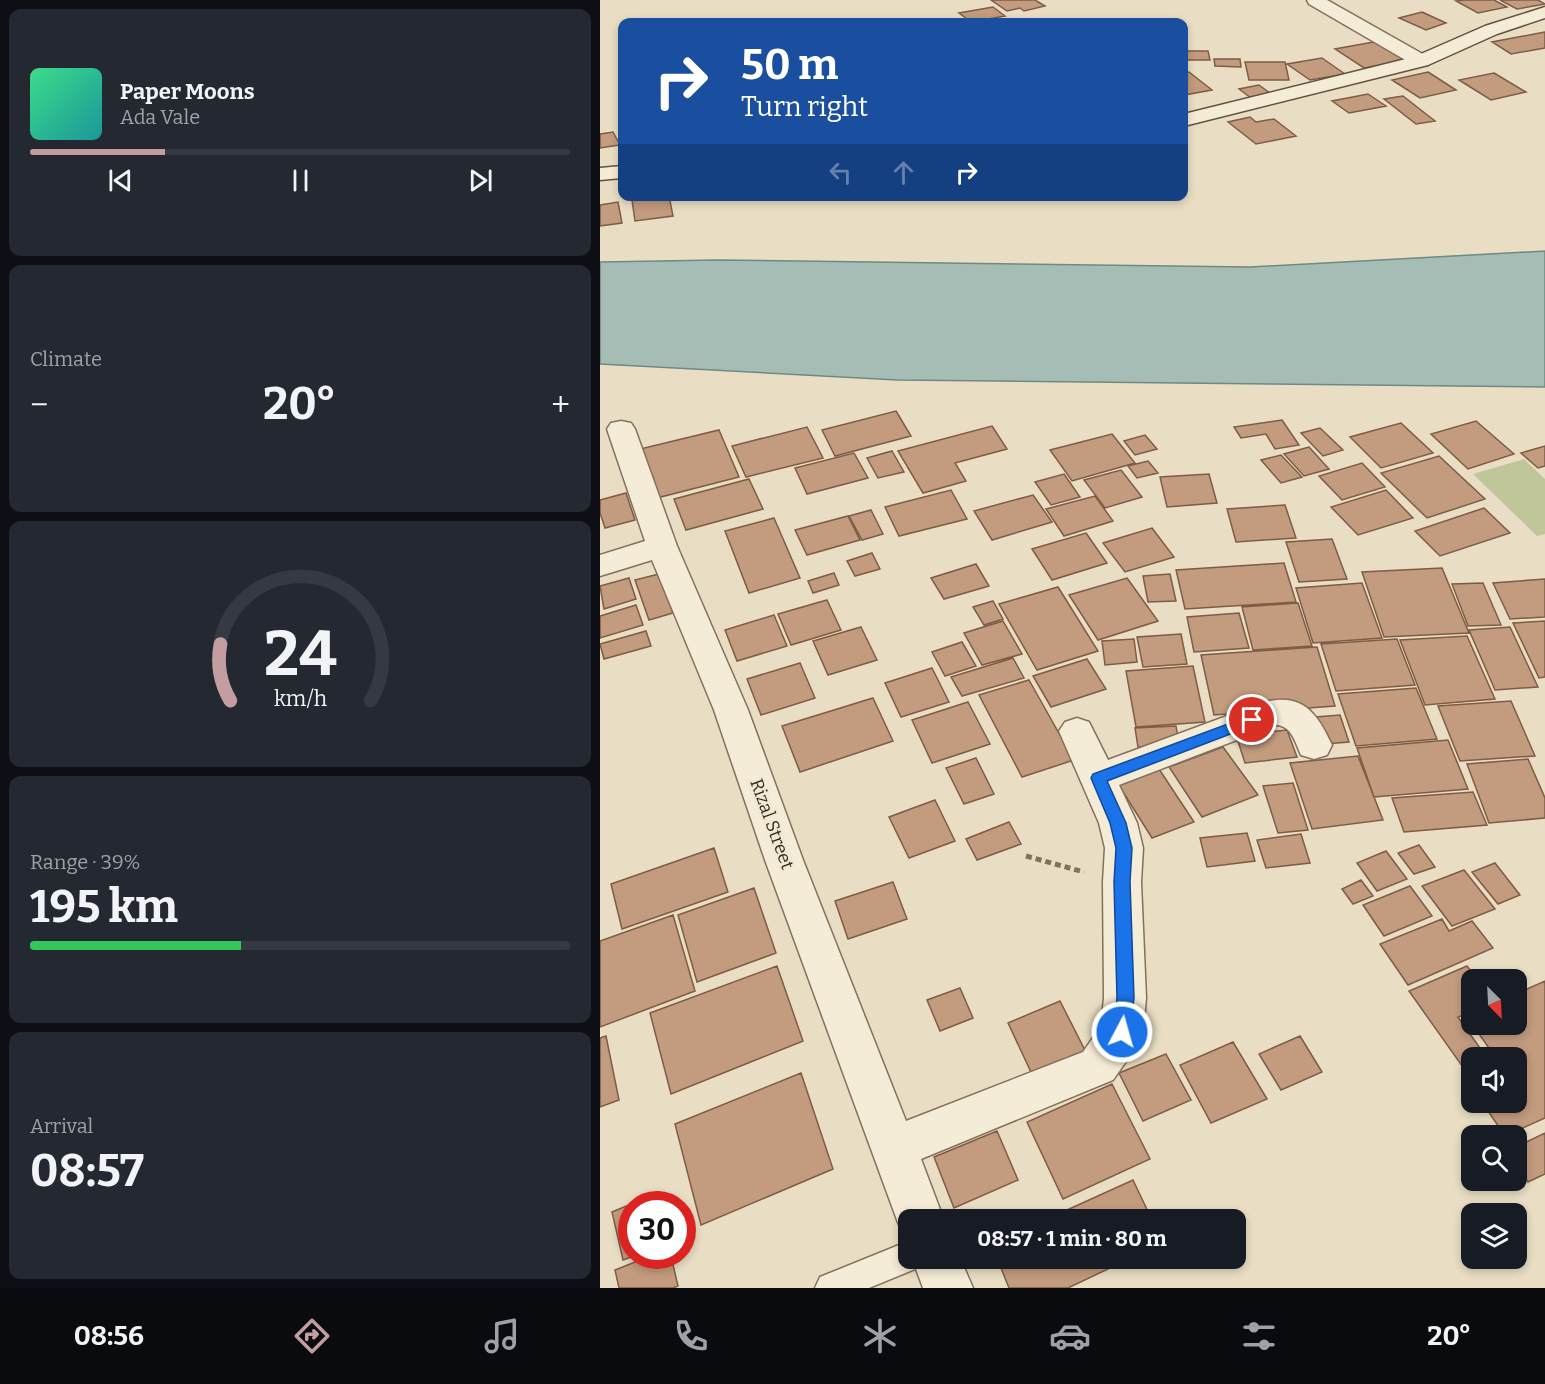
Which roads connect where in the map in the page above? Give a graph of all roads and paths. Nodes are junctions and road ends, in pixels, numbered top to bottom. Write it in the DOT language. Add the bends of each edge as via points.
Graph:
graph roads {
  1 [pos="1315,0"];
  2 [pos="1545,12"];
  3 [pos="1421,61"];
  4 [pos="1188,119"];
  5 [pos="618,172"];
  6 [pos="600,174"];
  7 [pos="621,429"];
  8 [pos="662,546"];
  9 [pos="600,566"];
  10 [pos="1077,731"];
  11 [pos="1314,745"];
  12 [pos="1099,778"];
  13 [pos="1026,856"];
  14 [pos="1122,882"];
  15 [pos="893,1148"];
  16 [pos="917,1209"];
  17 [pos="898,1261"];
  18 [pos="940,1269"];
  19 [pos="831,1288"];
  20 [pos="948,1288"];
  1 -- 3 [label="street"];
  2 -- 3 [label="street" via="1491,30"];
  3 -- 4 [label="street"];
  5 -- 6 [label="street"];
  7 -- 8 [label="street, Rizal Street"];
  8 -- 9 [label="street"];
  8 -- 15 [label="street, Rizal Street" via="731,710"];
  10 -- 12 [label="street"];
  11 -- 12 [label="street" via="1302,719 1292,712 1274,712"];
  12 -- 14 [label="street" via="1124,848"];
  13 -- 14 [label="path"];
  14 -- 15 [label="street" via="1122,1032 1098,1066"];
  15 -- 16 [label="street, Rizal Street"];
  17 -- 19 [label="lane"];
  18 -- 20 [label="street"];
}
